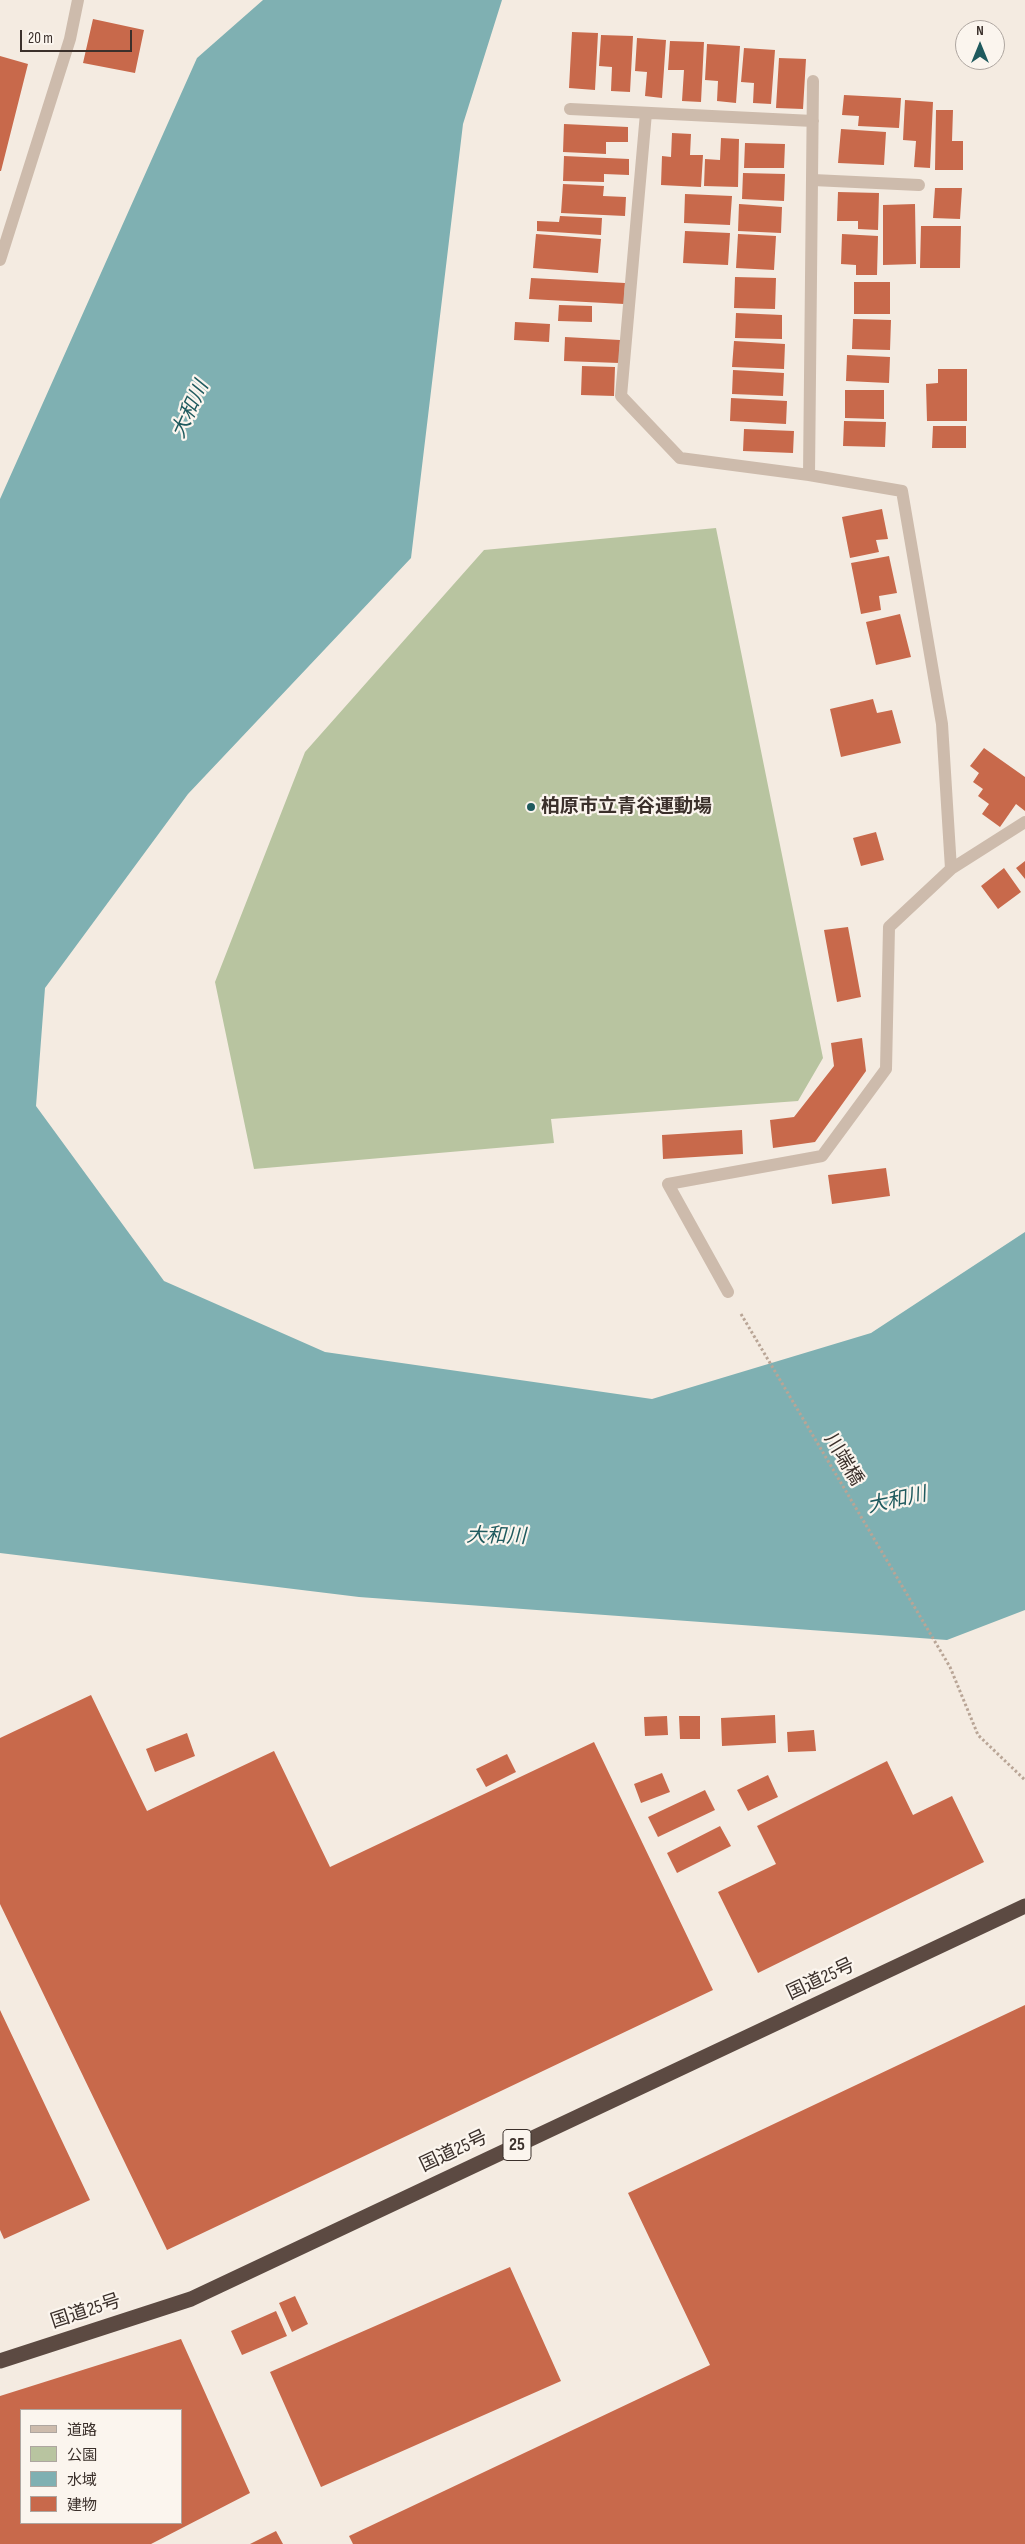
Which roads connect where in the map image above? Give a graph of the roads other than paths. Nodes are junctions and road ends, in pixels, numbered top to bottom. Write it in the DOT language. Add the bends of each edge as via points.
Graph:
graph roads {
  1 [pos="78,0"];
  2 [pos="813,81"];
  3 [pos="570,110"];
  4 [pos="646,113"];
  5 [pos="813,121"];
  6 [pos="813,180"];
  7 [pos="919,185"];
  8 [pos="0,260"];
  9 [pos="809,475"];
  10 [pos="1025,822"];
  11 [pos="952,869"];
  12 [pos="728,1292"];
  13 [pos="1025,1906"];
  14 [pos="0,2361"];
  1 -- 8 [label="street" via="70,39"];
  2 -- 5 [label="street"];
  3 -- 4 [label="street"];
  4 -- 5 [label="street"];
  4 -- 9 [label="street" via="621,396 680,458"];
  5 -- 6 [label="street"];
  6 -- 7 [label="street"];
  6 -- 9 [label="street"];
  9 -- 11 [label="street" via="902,491 942,724"];
  10 -- 11 [label="street"];
  11 -- 12 [label="street" via="889,927 886,1069 822,1156 668,1184"];
  13 -- 14 [label="highway, 国道25号 / 25" via="191,2299"];
}
